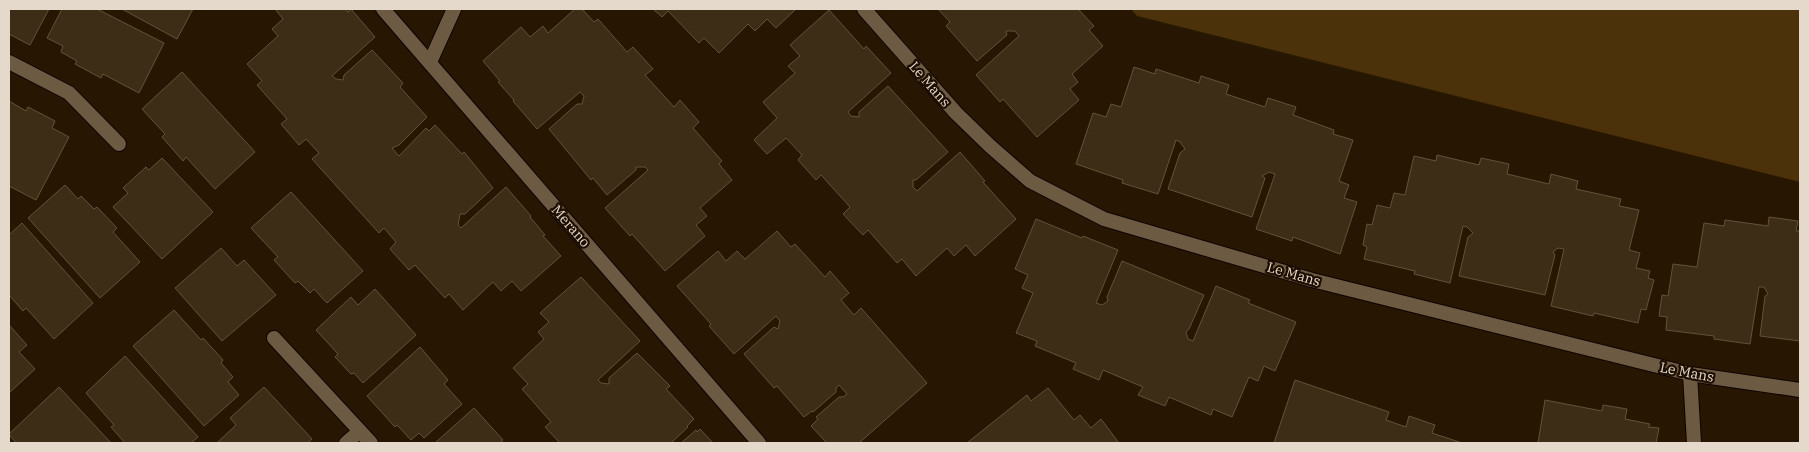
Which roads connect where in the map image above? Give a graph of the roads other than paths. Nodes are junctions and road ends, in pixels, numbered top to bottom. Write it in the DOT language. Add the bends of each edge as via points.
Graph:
graph roads {
  1 [pos="383,9"];
  2 [pos="454,9"];
  3 [pos="864,9"];
  4 [pos="9,62"];
  5 [pos="430,62"];
  6 [pos="119,144"];
  7 [pos="274,338"];
  8 [pos="1690,374"];
  9 [pos="1800,390"];
  10 [pos="360,431"];
  11 [pos="346,443"];
  12 [pos="371,443"];
  13 [pos="759,443"];
  14 [pos="1694,443"];
  1 -- 5 [label="street, Merano"];
  2 -- 5 [label="street"];
  3 -- 8 [label="street, Le Mans" via="956,113 990,146 1030,181 1104,219 1312,280"];
  4 -- 6 [label="street" via="69,93"];
  5 -- 13 [label="street, Merano"];
  7 -- 10 [label="street"];
  8 -- 9 [label="street, Le Mans"];
  8 -- 14 [label="street"];
  10 -- 11 [label="street"];
  10 -- 12 [label="street"];
}
